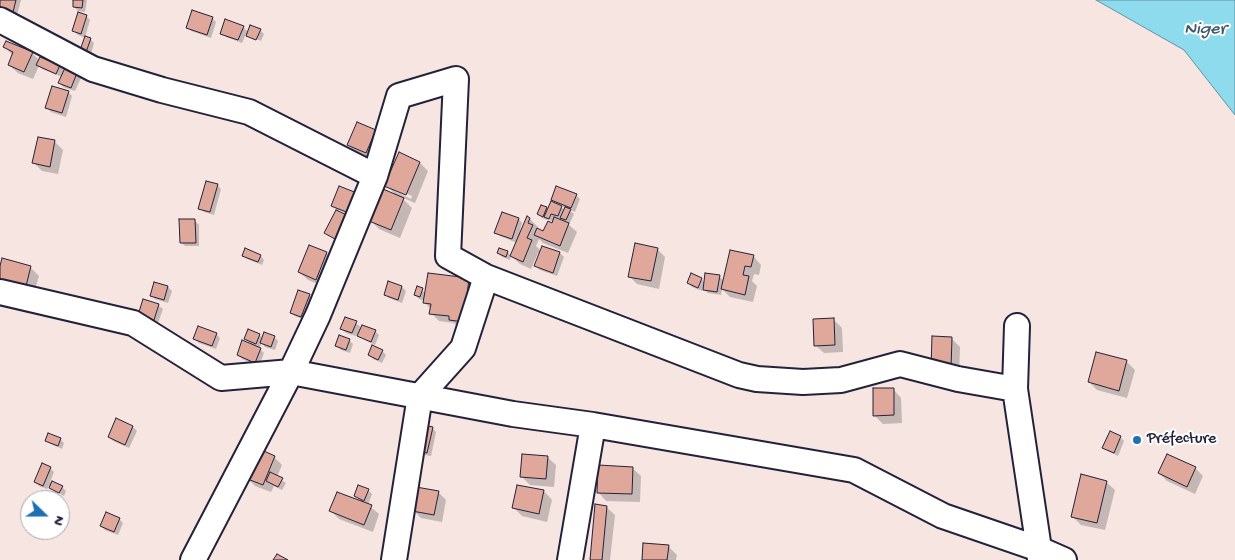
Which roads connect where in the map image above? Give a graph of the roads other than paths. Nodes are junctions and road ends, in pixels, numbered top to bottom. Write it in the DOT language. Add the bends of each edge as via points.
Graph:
graph roads {
  1 [pos="0,20"];
  2 [pos="375,176"];
  3 [pos="486,277"];
  4 [pos="0,292"];
  5 [pos="1017,326"];
  6 [pos="291,372"];
  7 [pos="1015,390"];
  8 [pos="420,396"];
  9 [pos="593,426"];
  10 [pos="1040,554"];
  11 [pos="193,560"];
  12 [pos="394,560"];
  13 [pos="570,560"];
  14 [pos="1064,560"];
  1 -- 2 [label="street" via="93,69 249,112"];
  2 -- 3 [label="street" via="400,96 456,79 448,256"];
  2 -- 6 [label="street"];
  3 -- 7 [label="street" via="738,375 803,382 841,380 900,364"];
  3 -- 8 [label="street" via="463,348"];
  4 -- 6 [label="street" via="133,323 221,378"];
  5 -- 7 [label="street"];
  6 -- 8 [label="street"];
  6 -- 11 [label="street"];
  7 -- 10 [label="street"];
  8 -- 9 [label="street"];
  8 -- 12 [label="street"];
  9 -- 10 [label="street" via="854,470 943,516"];
  9 -- 13 [label="street"];
  10 -- 14 [label="street"];
}
